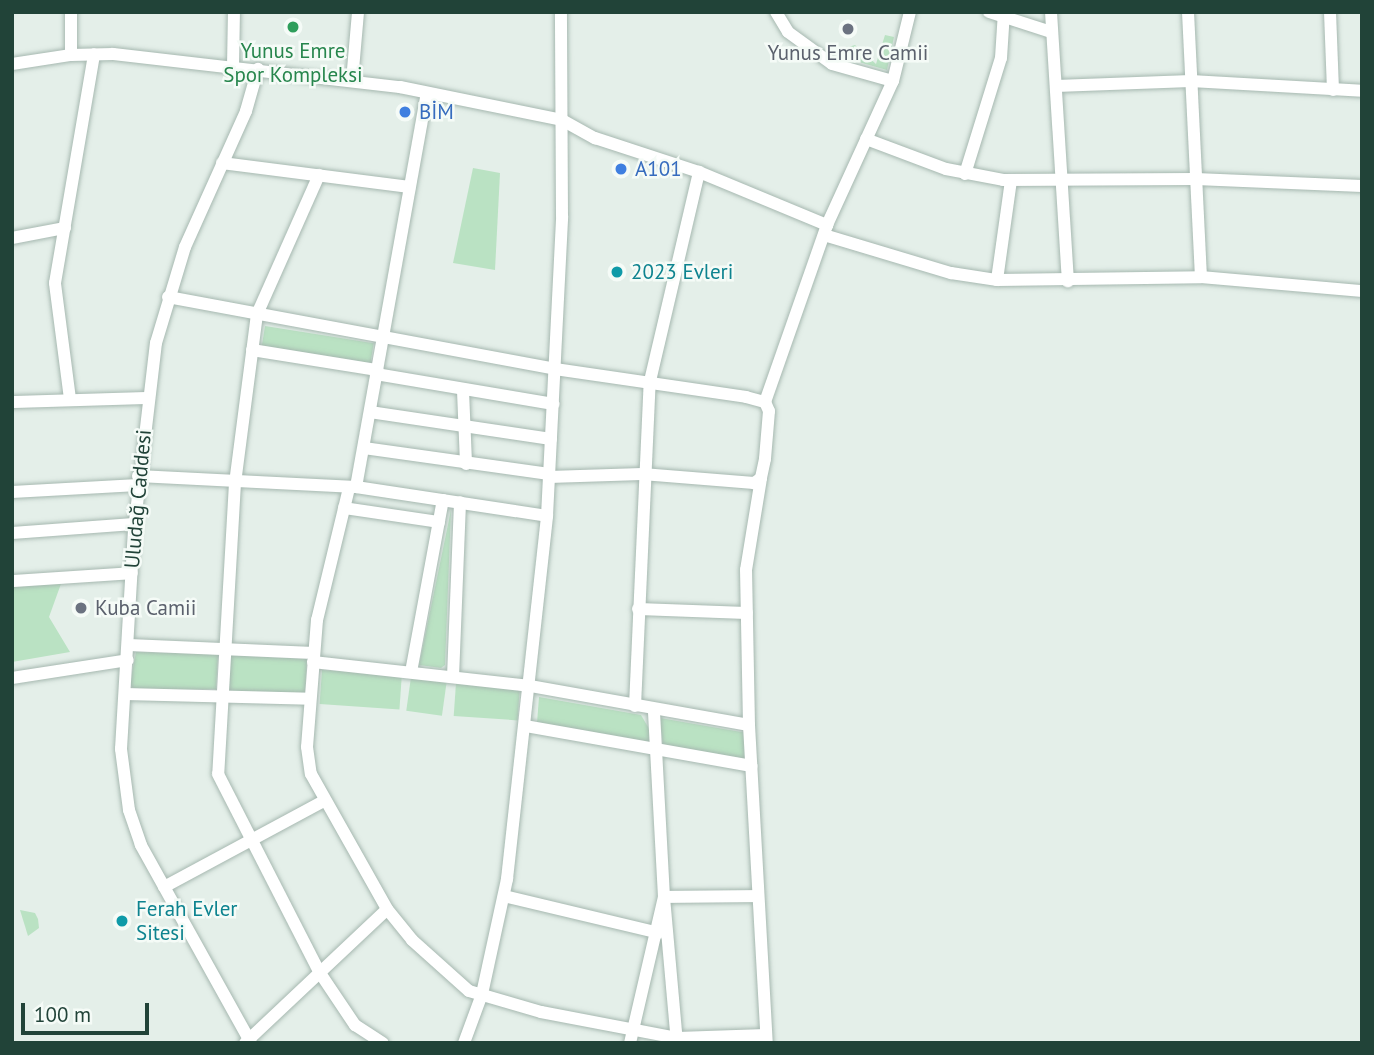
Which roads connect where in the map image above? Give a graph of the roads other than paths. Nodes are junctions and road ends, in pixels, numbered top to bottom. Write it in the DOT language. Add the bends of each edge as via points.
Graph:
graph roads {
  1 [pos="71,12"];
  2 [pos="234,12"];
  3 [pos="358,12"];
  4 [pos="561,12"];
  5 [pos="776,12"];
  6 [pos="910,12"];
  7 [pos="989,12"];
  8 [pos="1051,12"];
  9 [pos="1188,12"];
  10 [pos="1330,12"];
  11 [pos="1004,14"];
  12 [pos="1051,32"];
  13 [pos="94,54"];
  14 [pos="71,55"];
  15 [pos="12,64"];
  16 [pos="233,66"];
  17 [pos="258,69"];
  18 [pos="352,81"];
  19 [pos="892,81"];
  20 [pos="1191,81"];
  21 [pos="1056,86"];
  22 [pos="1333,90"];
  23 [pos="1362,92"];
  24 [pos="427,93"];
  25 [pos="562,120"];
  26 [pos="866,139"];
  27 [pos="222,163"];
  28 [pos="699,172"];
  29 [pos="965,174"];
  30 [pos="319,175"];
  31 [pos="1196,179"];
  32 [pos="1011,181"];
  33 [pos="1062,182"];
  34 [pos="409,187"];
  35 [pos="1362,187"];
  36 [pos="65,228"];
  37 [pos="825,230"];
  38 [pos="12,238"];
  39 [pos="1201,277"];
  40 [pos="997,280"];
  41 [pos="1068,281"];
  42 [pos="1362,291"];
  43 [pos="168,297"];
  44 [pos="257,314"];
  45 [pos="383,335"];
  46 [pos="253,350"];
  47 [pos="555,369"];
  48 [pos="376,372"];
  49 [pos="650,381"];
  50 [pos="463,391"];
  51 [pos="148,398"];
  52 [pos="70,399"];
  53 [pos="12,402"];
  54 [pos="765,402"];
  55 [pos="553,404"];
  56 [pos="370,412"];
  57 [pos="465,427"];
  58 [pos="551,439"];
  59 [pos="364,448"];
  60 [pos="466,464"];
  61 [pos="642,474"];
  62 [pos="549,475"];
  63 [pos="761,478"];
  64 [pos="138,480"];
  65 [pos="235,483"];
  66 [pos="352,488"];
  67 [pos="12,492"];
  68 [pos="443,500"];
  69 [pos="460,502"];
  70 [pos="344,508"];
  71 [pos="547,516"];
  72 [pos="439,522"];
  73 [pos="134,524"];
  74 [pos="12,533"];
  75 [pos="132,573"];
  76 [pos="12,581"];
  77 [pos="638,609"];
  78 [pos="747,613"];
  79 [pos="129,645"];
  80 [pos="225,648"];
  81 [pos="314,657"];
  82 [pos="128,660"];
  83 [pos="411,672"];
  84 [pos="453,677"];
  85 [pos="12,678"];
  86 [pos="530,686"];
  87 [pos="125,694"];
  88 [pos="222,695"];
  89 [pos="310,699"];
  90 [pos="635,706"];
  91 [pos="654,711"];
  92 [pos="749,725"];
  93 [pos="525,726"];
  94 [pos="656,749"];
  95 [pos="751,766"];
  96 [pos="324,801"];
  97 [pos="248,840"];
  98 [pos="164,887"];
  99 [pos="503,896"];
  100 [pos="758,896"];
  101 [pos="664,897"];
  102 [pos="387,909"];
  103 [pos="659,933"];
  104 [pos="320,973"];
  105 [pos="481,995"];
  106 [pos="632,1037"];
  107 [pos="767,1039"];
  108 [pos="677,1040"];
  109 [pos="248,1042"];
  110 [pos="383,1043"];
  111 [pos="464,1043"];
  1 -- 14 [label="street"];
  2 -- 16 [label="street"];
  3 -- 18 [label="street"];
  4 -- 25 [label="street"];
  5 -- 19 [label="street" via="789,32 832,64"];
  6 -- 19 [label="street"];
  7 -- 11 [label="street"];
  8 -- 12 [label="street"];
  9 -- 20 [label="street"];
  10 -- 22 [label="street"];
  11 -- 12 [label="street"];
  11 -- 29 [label="street" via="1001,58"];
  12 -- 21 [label="street"];
  13 -- 14 [label="street"];
  13 -- 16 [label="street"];
  13 -- 36 [label="street"];
  14 -- 15 [label="street"];
  16 -- 17 [label="street"];
  17 -- 18 [label="street"];
  17 -- 27 [label="street, Uludağ Caddesi" via="246,111"];
  18 -- 24 [label="street"];
  19 -- 26 [label="street"];
  20 -- 21 [label="street"];
  20 -- 22 [label="street"];
  20 -- 31 [label="street"];
  21 -- 33 [label="street"];
  22 -- 23 [label="street"];
  24 -- 25 [label="street"];
  24 -- 34 [label="street"];
  25 -- 28 [label="street" via="595,138"];
  25 -- 47 [label="street"];
  26 -- 29 [label="street"];
  26 -- 37 [label="street"];
  27 -- 30 [label="street"];
  27 -- 43 [label="street, Uludağ Caddesi"];
  28 -- 37 [label="street"];
  28 -- 49 [label="street"];
  29 -- 32 [label="street"];
  30 -- 34 [label="street"];
  30 -- 44 [label="street"];
  31 -- 33 [label="street"];
  31 -- 35 [label="street"];
  31 -- 39 [label="street"];
  32 -- 33 [label="street"];
  32 -- 40 [label="street"];
  33 -- 41 [label="street"];
  34 -- 45 [label="street"];
  36 -- 38 [label="street"];
  36 -- 52 [label="street" via="55,283"];
  37 -- 40 [label="street" via="951,273"];
  37 -- 54 [label="street"];
  39 -- 41 [label="street"];
  39 -- 42 [label="street"];
  40 -- 41 [label="street"];
  43 -- 44 [label="street"];
  43 -- 51 [label="street, Uludağ Caddesi"];
  44 -- 45 [label="street"];
  44 -- 46 [label="street"];
  45 -- 47 [label="street"];
  45 -- 48 [label="street"];
  46 -- 48 [label="street"];
  46 -- 65 [label="street"];
  47 -- 49 [label="street"];
  47 -- 55 [label="street"];
  48 -- 50 [label="street"];
  48 -- 56 [label="street"];
  49 -- 54 [label="street"];
  49 -- 61 [label="street"];
  50 -- 55 [label="street"];
  50 -- 57 [label="street"];
  51 -- 52 [label="street"];
  51 -- 64 [label="street, Uludağ Caddesi"];
  52 -- 53 [label="street"];
  54 -- 63 [label="street" via="769,411"];
  55 -- 58 [label="street"];
  56 -- 57 [label="street"];
  56 -- 59 [label="street"];
  57 -- 58 [label="street"];
  57 -- 60 [label="street"];
  58 -- 62 [label="street"];
  59 -- 60 [label="street"];
  59 -- 66 [label="street"];
  60 -- 62 [label="street"];
  61 -- 62 [label="street"];
  61 -- 63 [label="street" via="754,482"];
  61 -- 77 [label="street"];
  62 -- 71 [label="street"];
  63 -- 78 [label="street" via="746,570"];
  64 -- 65 [label="street"];
  64 -- 67 [label="street"];
  64 -- 73 [label="street, Uludağ Caddesi"];
  65 -- 66 [label="street"];
  65 -- 80 [label="street"];
  66 -- 68 [label="street"];
  66 -- 70 [label="street"];
  68 -- 69 [label="street"];
  68 -- 72 [label="street"];
  69 -- 71 [label="street"];
  69 -- 84 [label="street"];
  70 -- 72 [label="street"];
  70 -- 81 [label="street" via="317,620"];
  71 -- 86 [label="street"];
  72 -- 83 [label="street"];
  73 -- 74 [label="street"];
  73 -- 75 [label="street, Uludağ Caddesi"];
  75 -- 76 [label="street"];
  75 -- 79 [label="street, Uludağ Caddesi"];
  77 -- 78 [label="street"];
  77 -- 90 [label="street"];
  78 -- 92 [label="street"];
  79 -- 80 [label="street"];
  79 -- 82 [label="street, Uludağ Caddesi"];
  80 -- 81 [label="street"];
  80 -- 88 [label="street"];
  81 -- 83 [label="street"];
  81 -- 89 [label="street"];
  82 -- 85 [label="street"];
  82 -- 87 [label="street, Uludağ Caddesi"];
  83 -- 84 [label="street"];
  84 -- 86 [label="street"];
  86 -- 90 [label="street"];
  86 -- 93 [label="street"];
  87 -- 88 [label="street"];
  87 -- 98 [label="street, Uludağ Caddesi" via="121,749 128,810"];
  88 -- 89 [label="street"];
  88 -- 97 [label="street" via="218,774"];
  89 -- 96 [label="street" via="311,774"];
  90 -- 91 [label="street"];
  91 -- 92 [label="street"];
  91 -- 94 [label="street"];
  92 -- 95 [label="street"];
  93 -- 94 [label="street"];
  93 -- 99 [label="street"];
  94 -- 95 [label="street"];
  94 -- 101 [label="street"];
  95 -- 100 [label="street"];
  96 -- 97 [label="street"];
  96 -- 102 [label="street"];
  97 -- 98 [label="street"];
  97 -- 104 [label="street"];
  98 -- 109 [label="street, Uludağ Caddesi"];
  99 -- 103 [label="street"];
  99 -- 105 [label="street"];
  100 -- 101 [label="street"];
  100 -- 107 [label="street"];
  101 -- 103 [label="street"];
  101 -- 108 [label="street"];
  102 -- 104 [label="street"];
  102 -- 105 [label="street" via="412,940 469,991"];
  103 -- 106 [label="street"];
  104 -- 109 [label="street"];
  104 -- 110 [label="street" via="355,1026"];
  105 -- 106 [label="street"];
  105 -- 111 [label="street"];
  106 -- 108 [label="street"];
  107 -- 108 [label="street"];
}
